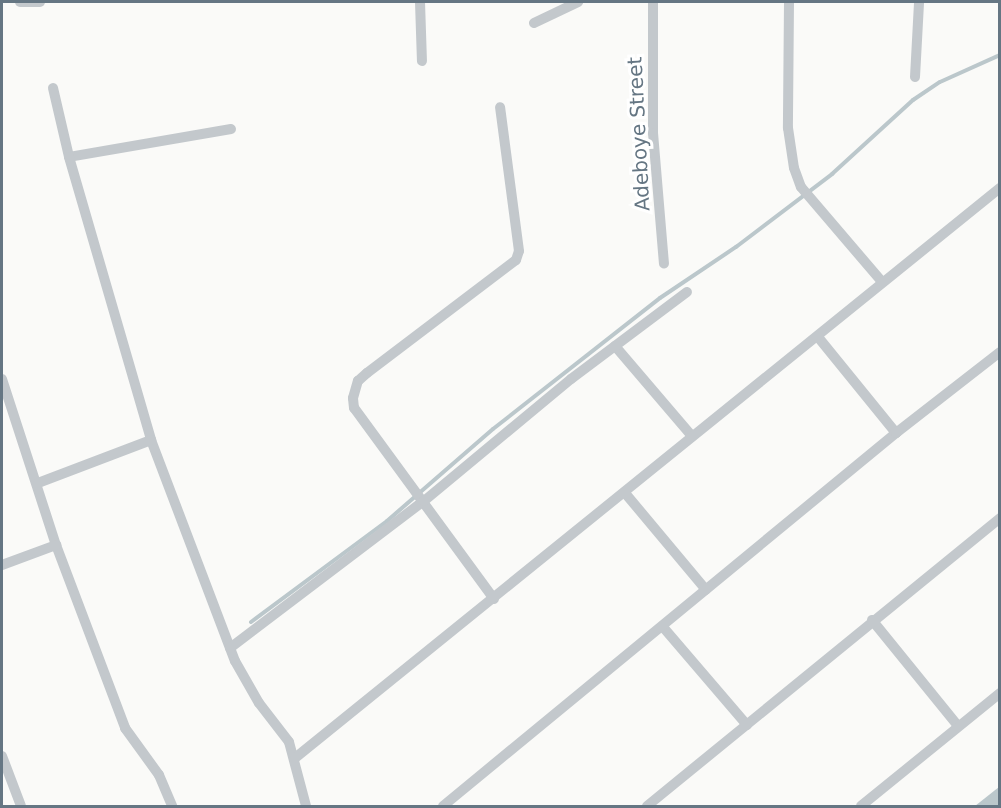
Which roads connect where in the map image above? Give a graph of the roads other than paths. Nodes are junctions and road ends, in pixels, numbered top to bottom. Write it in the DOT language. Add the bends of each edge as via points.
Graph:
graph roads {
  1 [pos="20,2"];
  2 [pos="40,2"];
  3 [pos="420,2"];
  4 [pos="578,2"];
  5 [pos="653,2"];
  6 [pos="789,2"];
  7 [pos="919,2"];
  8 [pos="534,23"];
  9 [pos="422,61"];
  10 [pos="915,77"];
  11 [pos="53,88"];
  12 [pos="500,107"];
  13 [pos="231,129"];
  14 [pos="69,157"];
  15 [pos="999,188"];
  16 [pos="664,264"];
  17 [pos="882,282"];
  18 [pos="687,291"];
  19 [pos="818,337"];
  20 [pos="615,346"];
  21 [pos="999,352"];
  22 [pos="2,379"];
  23 [pos="896,433"];
  24 [pos="692,436"];
  25 [pos="151,440"];
  26 [pos="38,483"];
  27 [pos="625,493"];
  28 [pos="419,495"];
  29 [pos="999,518"];
  30 [pos="56,545"];
  31 [pos="2,565"];
  32 [pos="706,590"];
  33 [pos="494,599"];
  34 [pos="872,620"];
  35 [pos="663,627"];
  36 [pos="230,648"];
  37 [pos="999,693"];
  38 [pos="747,725"];
  39 [pos="958,726"];
  40 [pos="2,756"];
  41 [pos="295,758"];
  42 [pos="21,807"];
  43 [pos="172,807"];
  44 [pos="306,807"];
  45 [pos="443,807"];
  46 [pos="647,807"];
  47 [pos="861,807"];
  1 -- 2 [label="street"];
  3 -- 9 [label="street"];
  4 -- 8 [label="street"];
  5 -- 16 [label="street, Adeboye Street" via="653,133"];
  6 -- 17 [label="street" via="788,128 790,152 801,188"];
  7 -- 10 [label="street"];
  11 -- 14 [label="street"];
  12 -- 28 [label="street" via="518,241 516,260 367,373 354,389 354,408"];
  13 -- 14 [label="street"];
  14 -- 25 [label="street"];
  15 -- 17 [label="street"];
  17 -- 19 [label="street"];
  18 -- 20 [label="street"];
  19 -- 23 [label="street"];
  19 -- 24 [label="street"];
  20 -- 24 [label="street"];
  20 -- 28 [label="street"];
  21 -- 23 [label="street"];
  22 -- 26 [label="street"];
  23 -- 32 [label="street"];
  24 -- 27 [label="street"];
  25 -- 26 [label="street"];
  25 -- 36 [label="street"];
  26 -- 30 [label="street"];
  27 -- 32 [label="street"];
  27 -- 33 [label="street"];
  28 -- 33 [label="street"];
  28 -- 36 [label="street"];
  29 -- 34 [label="street"];
  30 -- 31 [label="street"];
  30 -- 43 [label="street" via="125,728 159,775"];
  32 -- 35 [label="street"];
  33 -- 41 [label="street"];
  34 -- 38 [label="street"];
  34 -- 39 [label="street"];
  35 -- 38 [label="street"];
  35 -- 45 [label="street"];
  36 -- 41 [label="street" via="259,703 281,728"];
  37 -- 39 [label="street"];
  38 -- 46 [label="street"];
  39 -- 47 [label="street"];
  40 -- 42 [label="street"];
  41 -- 44 [label="street"];
}
